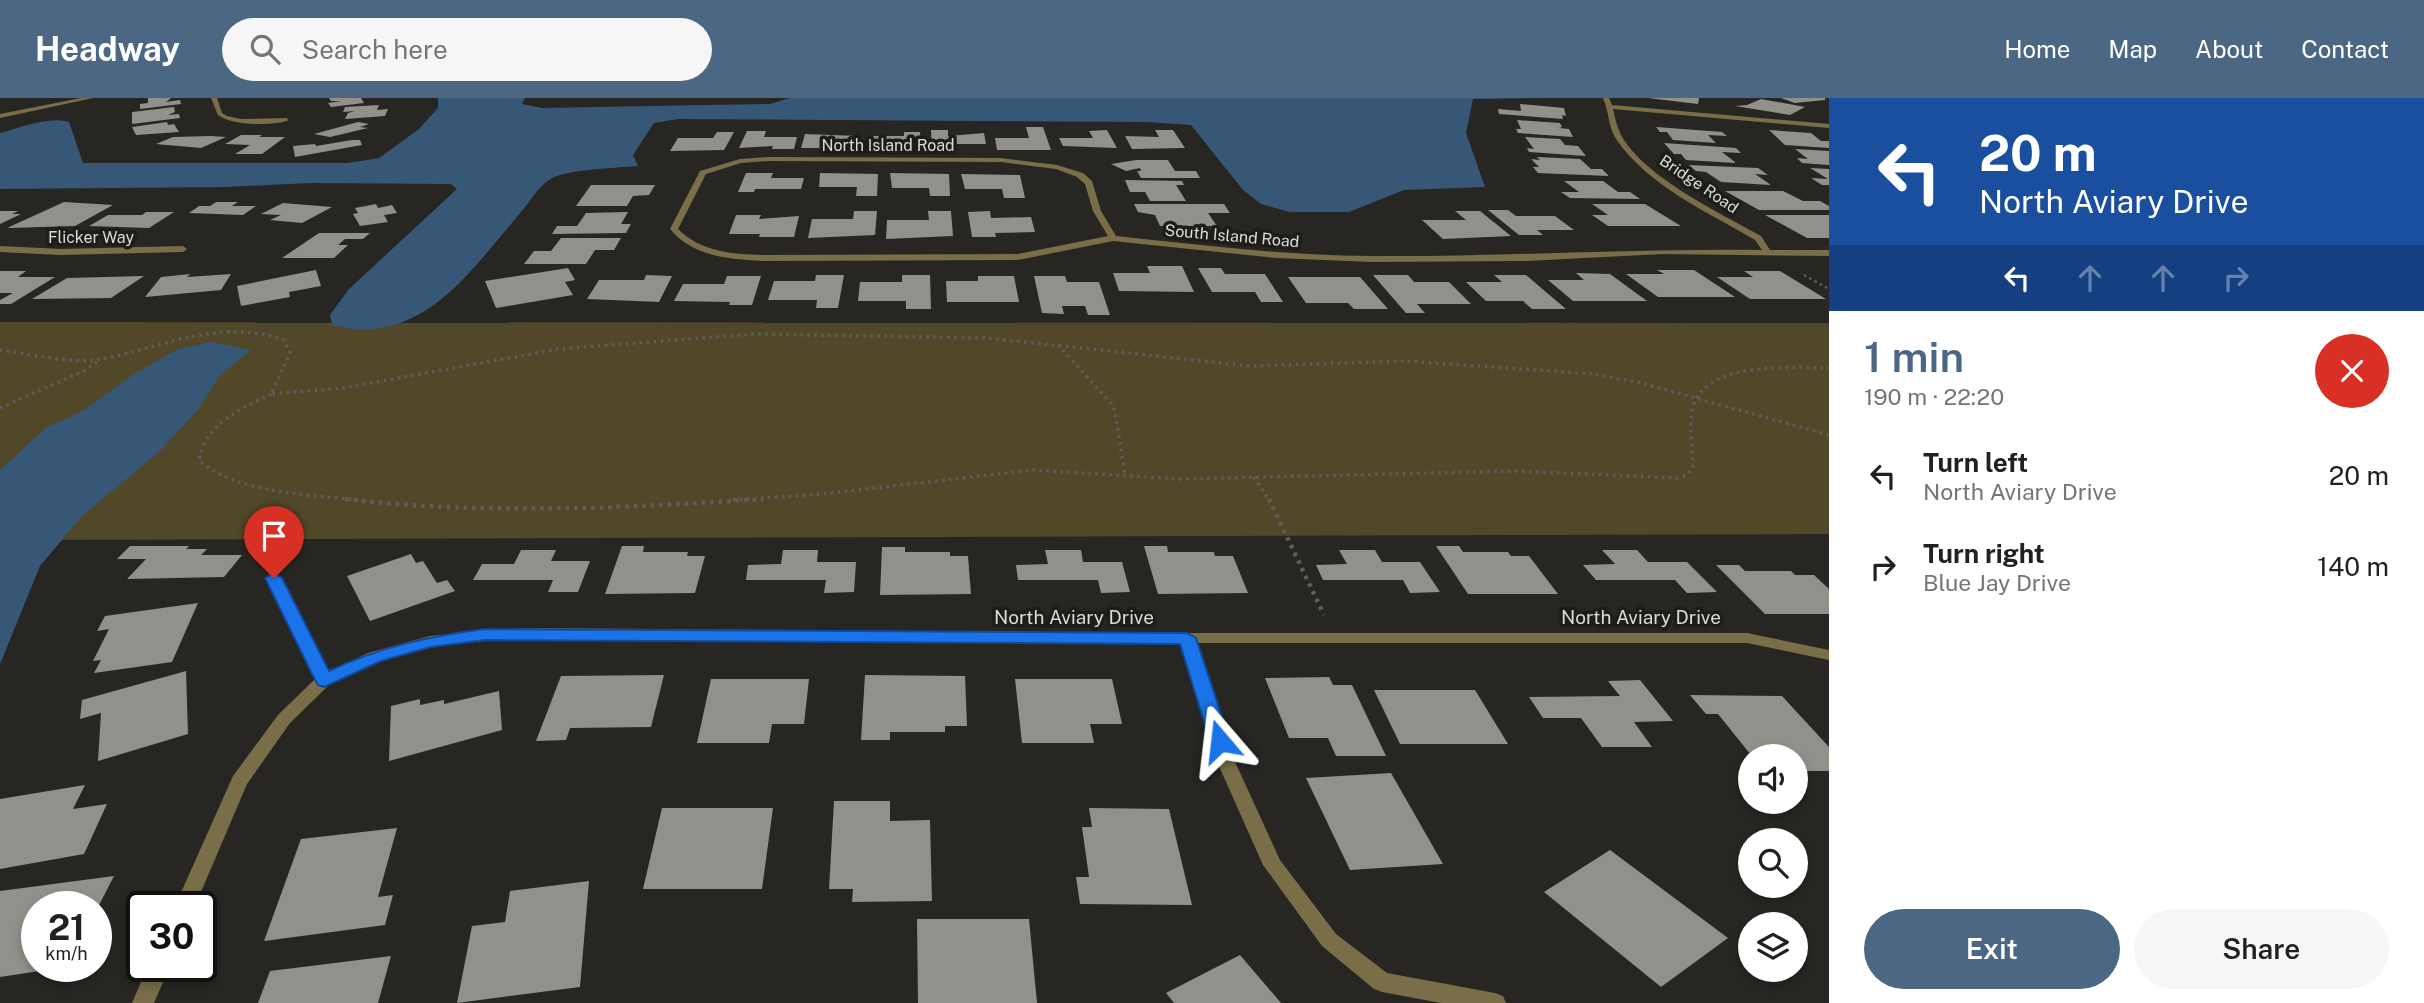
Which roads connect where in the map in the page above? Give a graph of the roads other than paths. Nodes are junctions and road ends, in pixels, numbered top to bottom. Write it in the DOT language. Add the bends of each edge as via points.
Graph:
graph roads {
  1 [pos="90,98"];
  2 [pos="214,98"];
  3 [pos="1606,98"];
  4 [pos="1611,107"];
  5 [pos="0,116"];
  6 [pos="286,120"];
  7 [pos="1829,126"];
  8 [pos="1113,238"];
  9 [pos="696,248"];
  10 [pos="0,249"];
  11 [pos="183,249"];
  12 [pos="1767,251"];
  13 [pos="1829,253"];
  14 [pos="274,578"];
  15 [pos="1187,638"];
  16 [pos="1829,654"];
  17 [pos="324,680"];
  18 [pos="191,891"];
  19 [pos="152,982"];
  20 [pos="143,1003"];
  21 [pos="1495,1003"];
  1 -- 5 [label="street"];
  2 -- 6 [label="street" via="225,118"];
  3 -- 4 [label="street, Bridge Road"];
  4 -- 7 [label="street"];
  4 -- 12 [label="street, Bridge Road" via="1611,120 1620,138 1646,165 1758,238"];
  8 -- 9 [label="street, South Island Road" via="1043,254 992,258 763,258"];
  8 -- 9 [label="street, North Island Road" via="1097,211 1089,183 1056,167 1001,160 796,159 740,161 703,173 674,229"];
  8 -- 12 [label="street, South Island Road" via="1263,254 1372,259"];
  10 -- 11 [label="street, Flicker Way"];
  12 -- 13 [label="street, South Island Road"];
  14 -- 17 [label="street"];
  15 -- 16 [label="street, North Aviary Drive" via="1747,638"];
  15 -- 17 [label="street, North Aviary Drive" via="485,635 430,641 374,657"];
  15 -- 21 [label="street" via="1227,764 1273,865 1329,940 1382,982"];
  17 -- 18 [label="street, North Aviary Drive" via="284,719 239,781"];
  19 -- 20 [label="street"];
}
